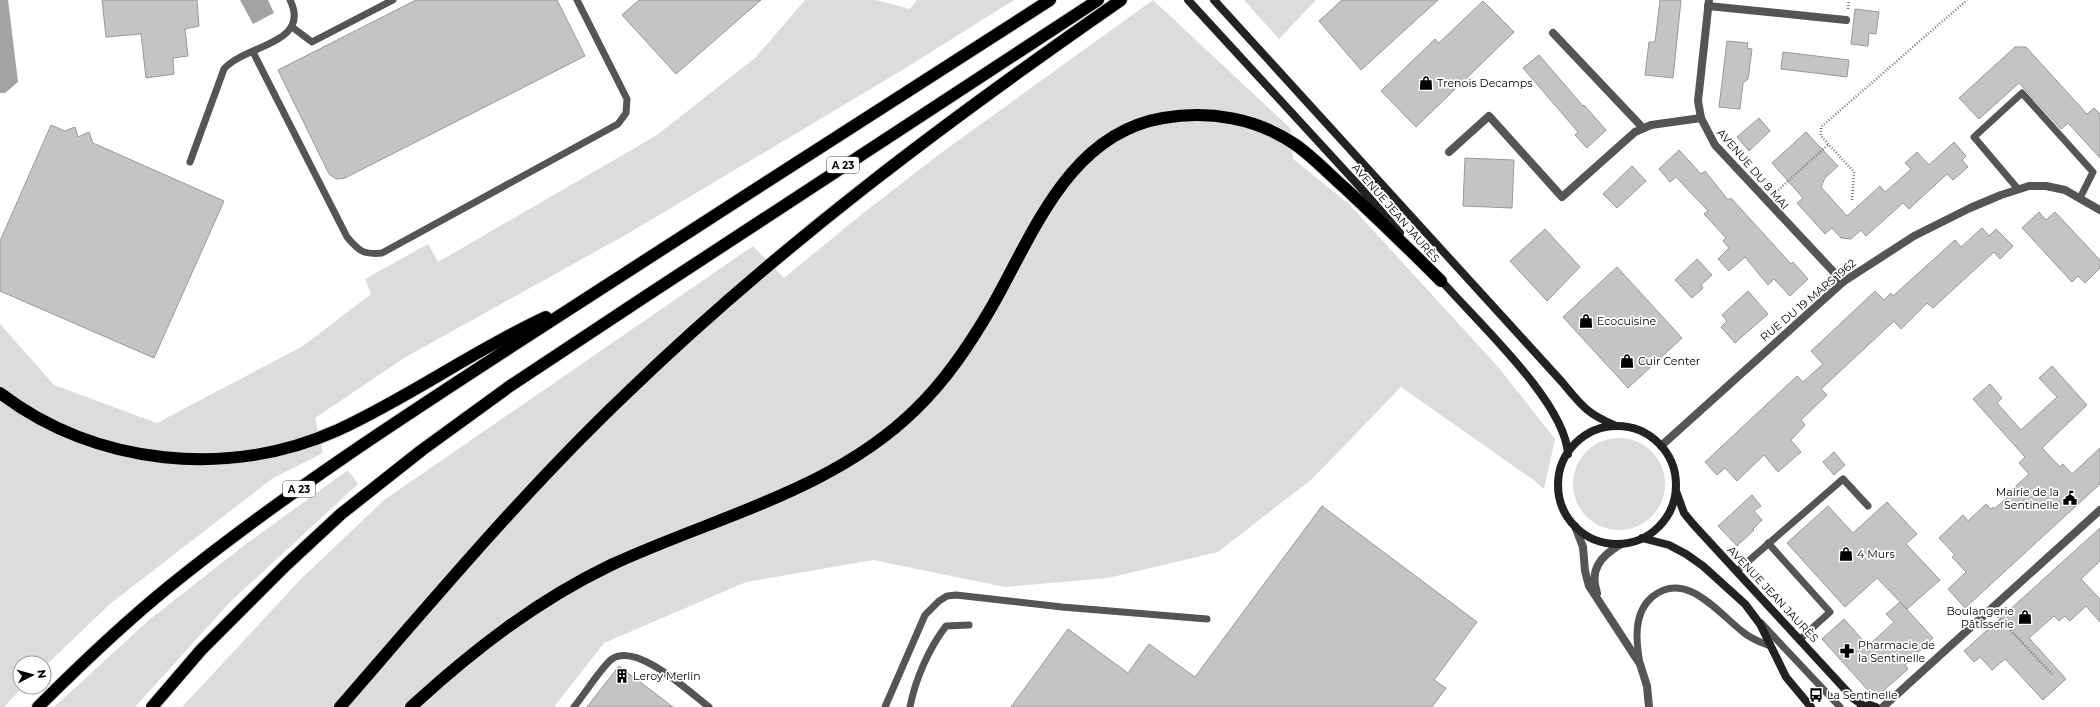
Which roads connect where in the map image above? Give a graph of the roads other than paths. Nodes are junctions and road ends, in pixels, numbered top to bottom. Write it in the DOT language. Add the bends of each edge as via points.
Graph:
graph roads {
  1 [pos="290,0"];
  2 [pos="393,0"];
  3 [pos="576,0"];
  4 [pos="1050,0"];
  5 [pos="1098,0"];
  6 [pos="1121,0"];
  7 [pos="1188,0"];
  8 [pos="1214,0"];
  9 [pos="1708,3"];
  10 [pos="1846,20"];
  11 [pos="292,27"];
  12 [pos="1553,33"];
  13 [pos="253,52"];
  14 [pos="1701,118"];
  15 [pos="1643,128"];
  16 [pos="1448,152"];
  17 [pos="190,162"];
  18 [pos="2018,188"];
  19 [pos="2080,198"];
  20 [pos="2100,210"];
  21 [pos="1441,282"];
  22 [pos="1843,282"];
  23 [pos="584,300"];
  24 [pos="0,394"];
  25 [pos="1616,426"];
  26 [pos="1661,446"];
  27 [pos="1568,454"];
  28 [pos="1676,490"];
  29 [pos="1868,506"];
  30 [pos="2100,510"];
  31 [pos="1575,526"];
  32 [pos="1642,538"];
  33 [pos="1768,542"];
  34 [pos="1621,544"];
  35 [pos="1737,571"];
  36 [pos="1599,600"];
  37 [pos="1208,619"];
  38 [pos="1758,620"];
  39 [pos="969,625"];
  40 [pos="1799,640"];
  41 [pos="1770,646"];
  42 [pos="1640,664"];
  43 [pos="1863,706"];
  44 [pos="38,707"];
  45 [pos="152,707"];
  46 [pos="340,707"];
  47 [pos="411,707"];
  48 [pos="574,707"];
  49 [pos="709,707"];
  50 [pos="885,707"];
  51 [pos="910,707"];
  52 [pos="1649,707"];
  53 [pos="1811,707"];
  54 [pos="1840,707"];
  55 [pos="1876,707"];
  56 [pos="1883,707"];
  1 -- 11 [label="lane" via="296,11"];
  2 -- 11 [label="lane" via="312,42"];
  3 -- 13 [label="lane" via="627,98 626,113 618,124 382,253 368,254 358,249 348,237"];
  4 -- 23 [label="highway, A 23"];
  5 -- 45 [label="highway, A 23" via="510,386 428,446 341,514 286,565 201,650"];
  6 -- 46 [label="highway" via="920,144 778,257 700,325 618,401 542,478 443,587"];
  7 -- 21 [label="main road, AVENUE JEAN JAURÈS" via="1360,186"];
  8 -- 25 [label="main road, AVENUE JEAN JAURÈS" via="1582,407"];
  9 -- 10 [label="street"];
  9 -- 14 [label="street, AVENUE DU 8 MAI" via="1698,93"];
  11 -- 13 [label="lane" via="283,36"];
  12 -- 15 [label="street"];
  13 -- 17 [label="lane" via="228,64 224,69"];
  14 -- 15 [label="street"];
  14 -- 22 [label="street, AVENUE DU 8 MAI" via="1715,145"];
  15 -- 16 [label="street" via="1562,197 1489,116"];
  18 -- 19 [label="street, RUE DU 19 MARS 1962" via="2046,186 2064,190"];
  18 -- 19 [label="lane" via="1974,137 2022,93 2093,172"];
  18 -- 22 [label="street, RUE DU 19 MARS 1962" via="1920,233"];
  19 -- 20 [label="street, RUE DU 19 MARS 1962"];
  21 -- 27 [label="main road, AVENUE JEAN JAURÈS" via="1536,388 1558,421 1565,437"];
  21 -- 47 [label="highway" via="1306,152 1274,132 1235,119 1208,115 1163,118 1135,126 1104,143 1068,176 1054,195 966,350 935,389 894,429 856,456 806,483 643,551 568,588 493,637"];
  22 -- 26 [label="street, RUE DU 19 MARS 1962"];
  23 -- 24 [label="highway" via="507,336 389,404 338,430 284,449 242,457 183,459 153,457 120,450 85,440 54,426"];
  23 -- 44 [label="highway, A 23" via="403,418 246,527 146,606"];
  25 -- 26 [label="main road" via="1637,430 1650,436"];
  25 -- 27 [label="main road" via="1588,434 1577,442"];
  26 -- 28 [label="main road" via="1672,463"];
  27 -- 31 [label="main road" via="1560,471 1559,491 1564,510"];
  28 -- 32 [label="main road" via="1663,522"];
  28 -- 35 [label="main road, AVENUE JEAN JAURÈS" via="1689,519"];
  29 -- 33 [label="lane" via="1843,479"];
  30 -- 56 [label="street"];
  31 -- 34 [label="main road" via="1596,540"];
  31 -- 36 [label="street" via="1583,547 1587,580"];
  32 -- 34 [label="main road"];
  32 -- 38 [label="main road" via="1669,545 1691,557 1745,604"];
  33 -- 35 [label="lane"];
  33 -- 40 [label="lane" via="1830,612"];
  34 -- 36 [label="street" via="1604,555 1596,566 1594,579"];
  35 -- 40 [label="main road, AVENUE JEAN JAURÈS"];
  36 -- 42 [label="street"];
  37 -- 50 [label="lane" via="1062,607 961,595 947,596 931,607 925,615"];
  38 -- 41 [label="main road"];
  38 -- 54 [label="lane"];
  39 -- 51 [label="lane" via="946,626 915,686"];
  40 -- 43 [label="main road, AVENUE JEAN JAURÈS"];
  41 -- 42 [label="lane" via="1743,632 1700,595 1684,589 1671,589 1650,598 1641,614 1637,640"];
  41 -- 53 [label="main road" via="1786,677"];
  42 -- 52 [label="street" via="1647,686"];
  43 -- 55 [label="main road"];
  48 -- 49 [label="lane" via="611,660 632,655 651,663"];
}
